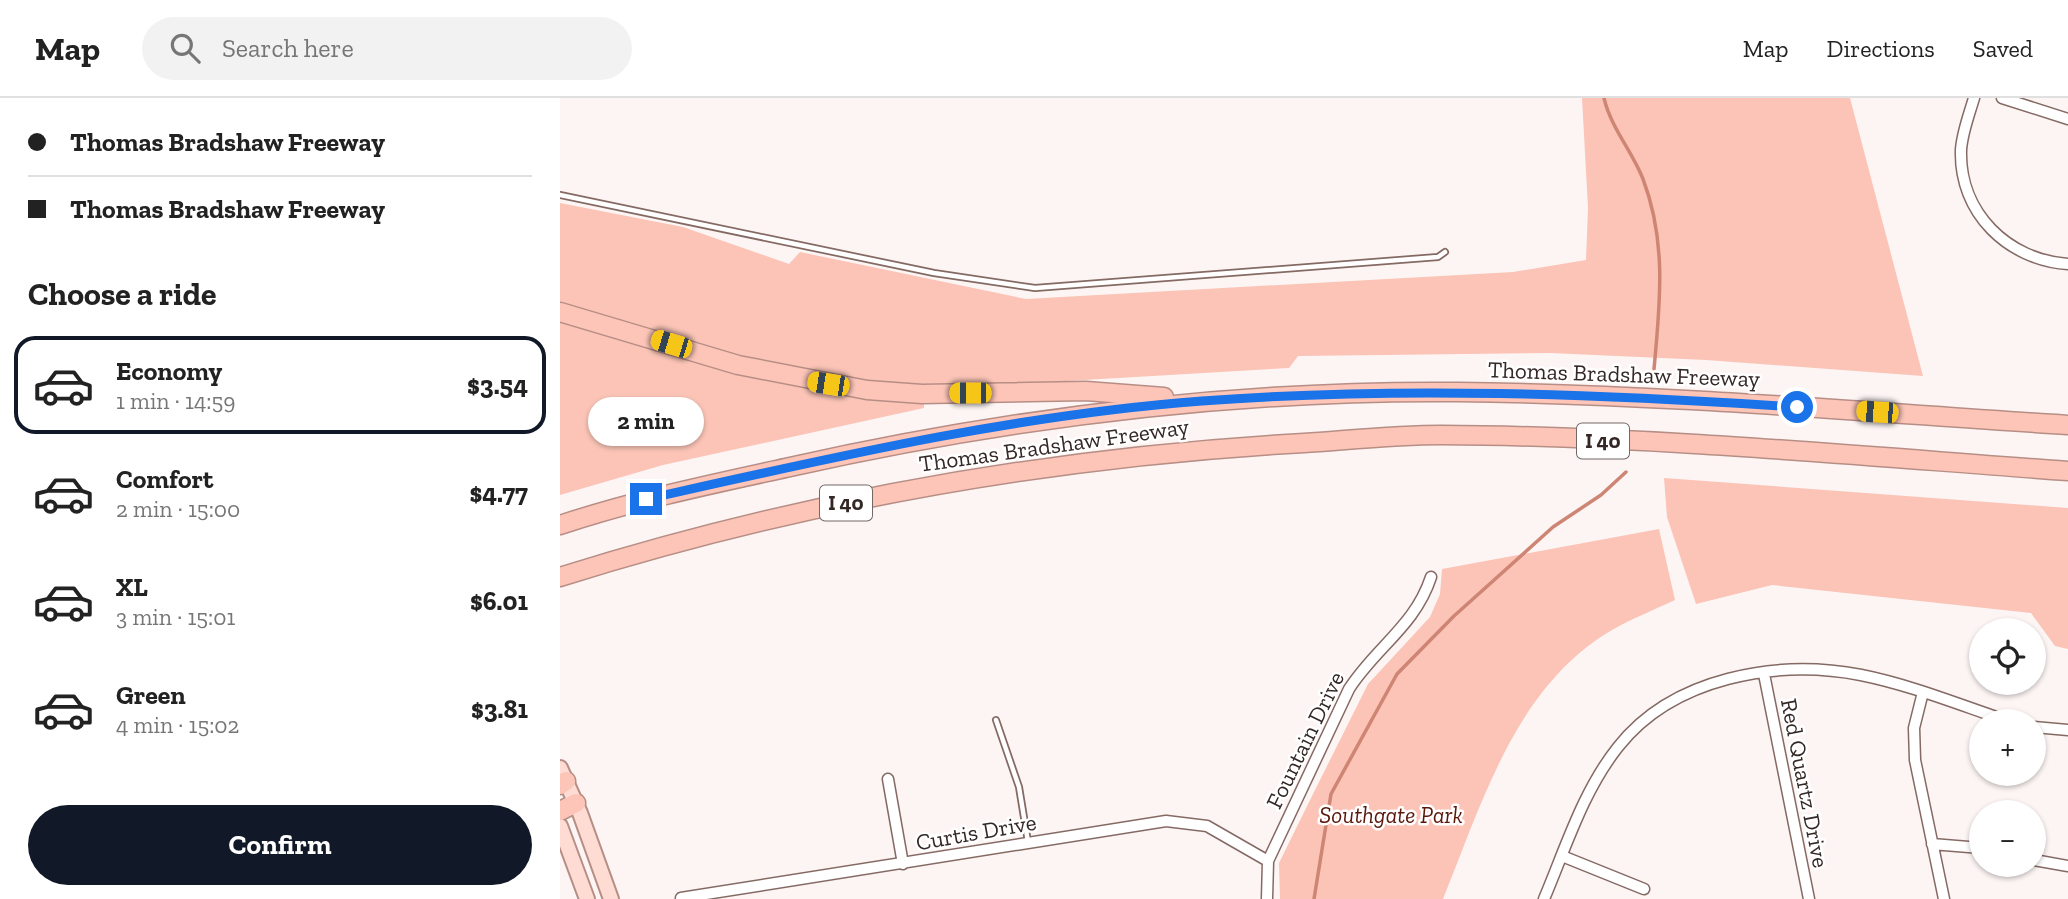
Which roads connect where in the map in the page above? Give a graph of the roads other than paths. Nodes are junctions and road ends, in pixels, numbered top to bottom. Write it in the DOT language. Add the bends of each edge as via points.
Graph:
graph roads {
  1 [pos="1974,98"];
  2 [pos="2002,98"];
  3 [pos="2068,119"];
  4 [pos="560,195"];
  5 [pos="1445,252"];
  6 [pos="2068,264"];
  7 [pos="560,312"];
  8 [pos="1202,401"];
  9 [pos="2068,425"];
  10 [pos="2068,471"];
  11 [pos="560,525"];
  12 [pos="560,577"];
  13 [pos="1431,578"];
  14 [pos="1764,674"];
  15 [pos="1923,692"];
  16 [pos="1973,709"];
  17 [pos="996,720"];
  18 [pos="2046,728"];
  19 [pos="2068,730"];
  20 [pos="562,778"];
  21 [pos="888,779"];
  22 [pos="568,807"];
  23 [pos="560,826"];
  24 [pos="1028,843"];
  25 [pos="1932,844"];
  26 [pos="1969,847"];
  27 [pos="1562,856"];
  28 [pos="1268,861"];
  29 [pos="2046,862"];
  30 [pos="903,864"];
  31 [pos="2068,866"];
  32 [pos="1644,889"];
  33 [pos="681,898"];
  34 [pos="587,899"];
  35 [pos="611,899"];
  36 [pos="1267,899"];
  37 [pos="1544,899"];
  38 [pos="1809,899"];
  39 [pos="1944,899"];
  1 -- 6 [label="street" via="1961,150 1972,202 1992,232 2008,245 2051,263"];
  2 -- 3 [label="street"];
  4 -- 5 [label="lane" via="934,273 1034,288 1429,257"];
  7 -- 8 [label="highway" via="738,365 867,390 922,394 1086,391"];
  8 -- 9 [label="highway, Thomas Bradshaw Freeway / I 40" via="1456,392 1744,403"];
  8 -- 11 [label="highway, Thomas Bradshaw Freeway / I 40" via="1057,417 888,445 619,506"];
  10 -- 12 [label="highway, Thomas Bradshaw Freeway / I 40" via="1646,442 1439,435 1261,445 1138,454 888,494 718,531"];
  13 -- 28 [label="street, Fountain Drive" via="1416,612 1365,664 1349,690"];
  14 -- 15 [label="street" via="1860,675"];
  14 -- 27 [label="street" via="1737,676 1698,688 1639,725 1591,788"];
  14 -- 38 [label="street, Red Quartz Drive"];
  15 -- 16 [label="street"];
  15 -- 25 [label="street" via="1914,745"];
  17 -- 24 [label="lane" via="1019,787"];
  18 -- 19 [label="street"];
  20 -- 22 [label="main road"];
  21 -- 30 [label="street"];
  22 -- 35 [label="main road"];
  23 -- 34 [label="main road"];
  24 -- 28 [label="street, Curtis Drive" via="1184,822 1206,826"];
  24 -- 30 [label="street, Curtis Drive"];
  25 -- 26 [label="street"];
  25 -- 39 [label="street"];
  27 -- 32 [label="street"];
  27 -- 37 [label="street"];
  28 -- 36 [label="street, Fountain Drive"];
  29 -- 31 [label="street"];
  30 -- 33 [label="street, Curtis Drive"];
}
